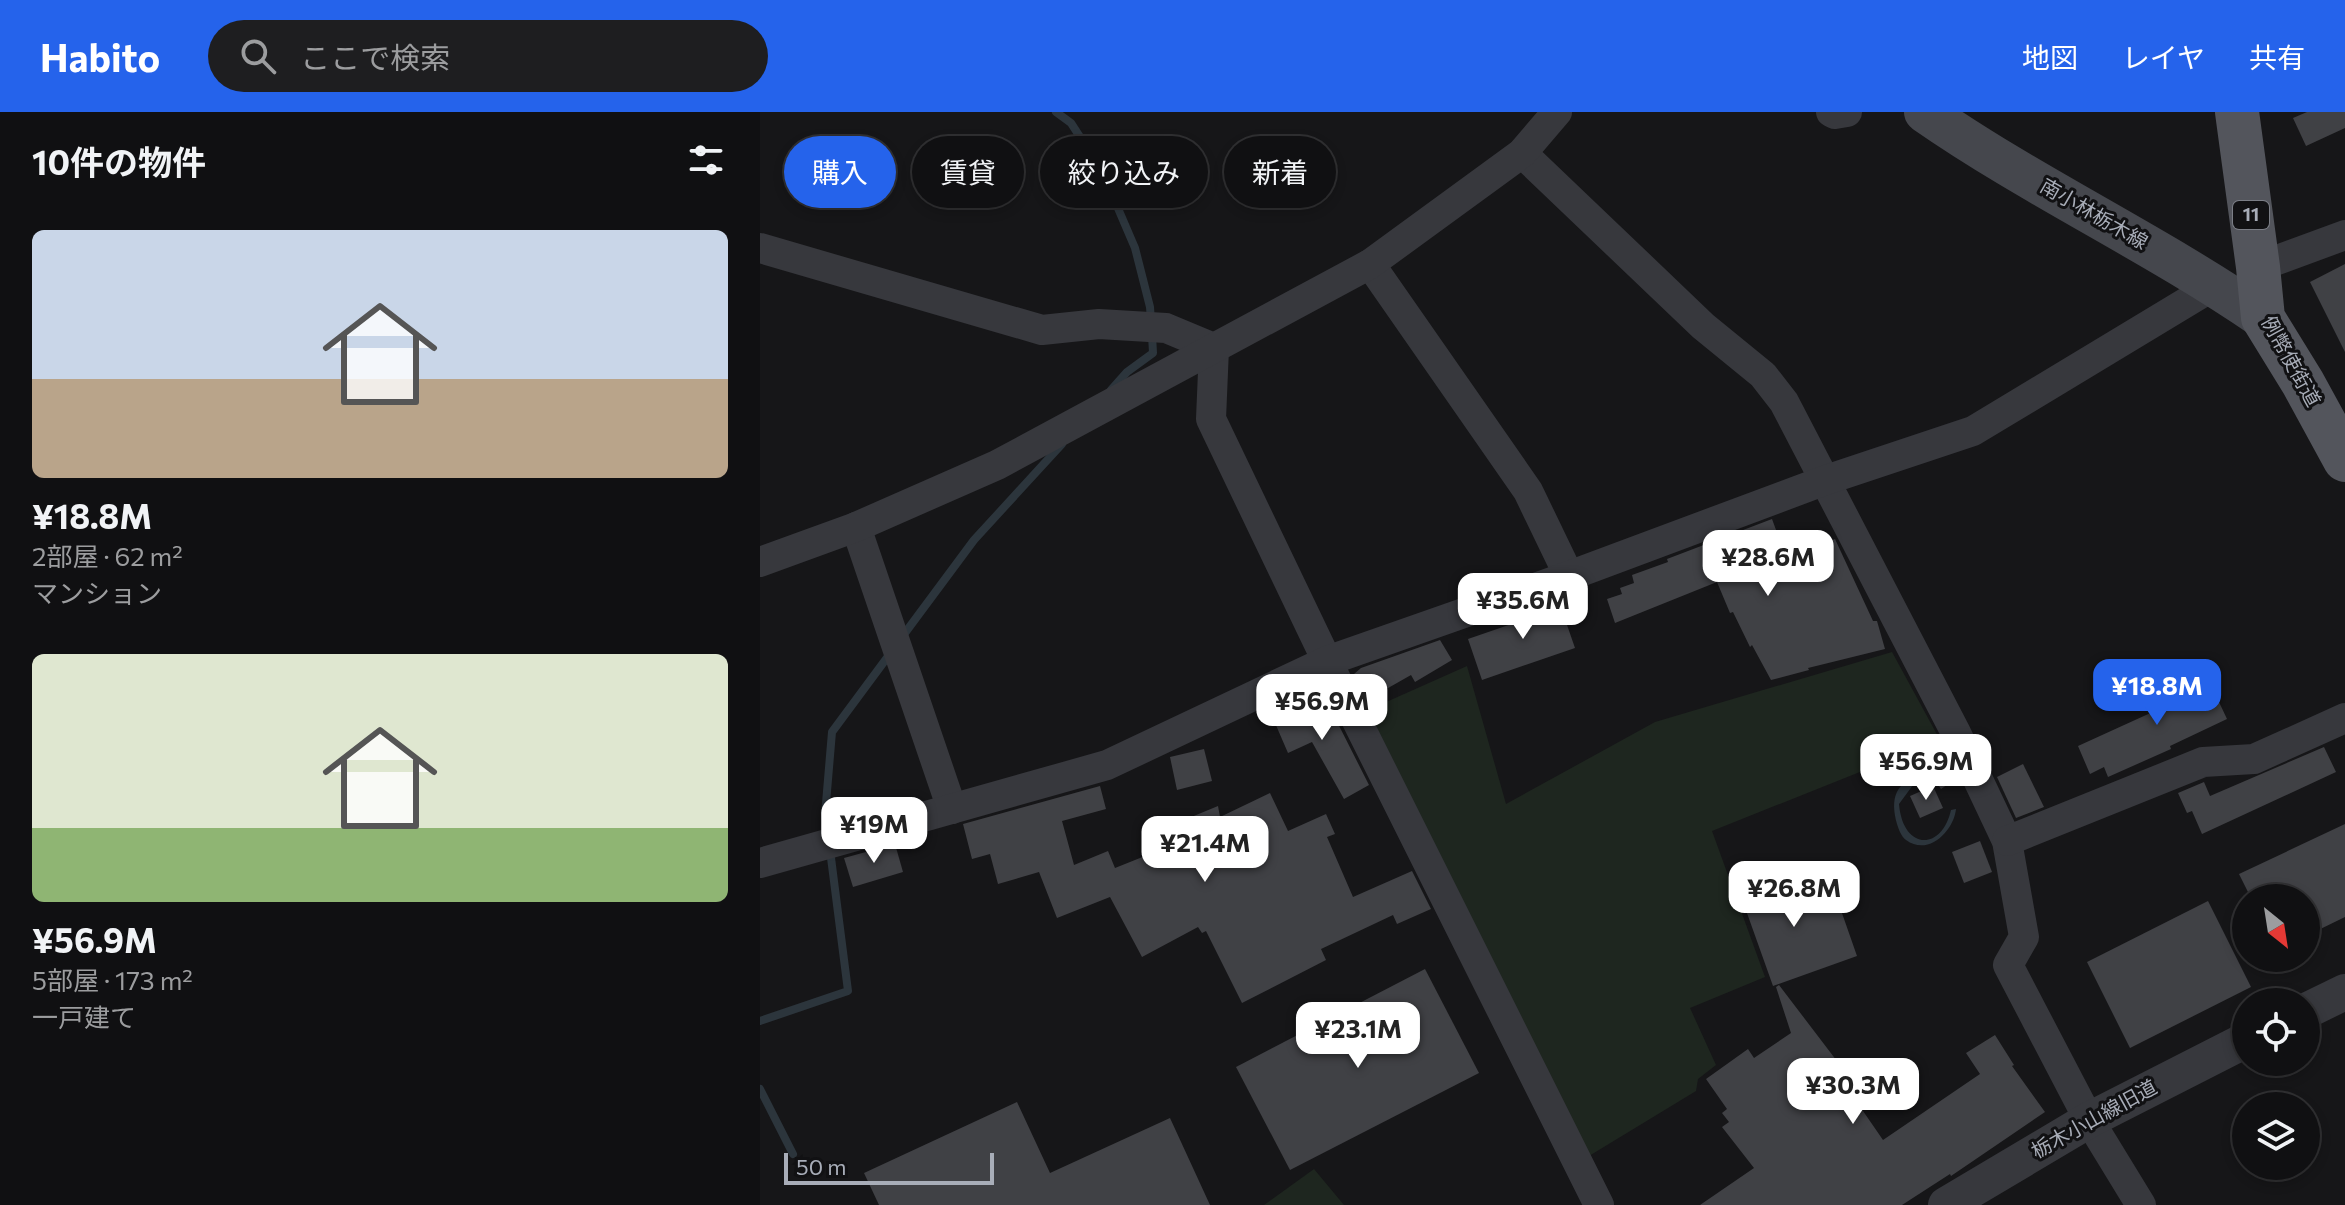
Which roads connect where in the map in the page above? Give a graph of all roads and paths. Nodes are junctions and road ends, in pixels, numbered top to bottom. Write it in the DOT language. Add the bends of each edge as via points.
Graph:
graph roads {
  1 [pos="1557,112"];
  2 [pos="1831,112"];
  3 [pos="1847,112"];
  4 [pos="1925,112"];
  5 [pos="2237,112"];
  6 [pos="1522,153"];
  7 [pos="2345,235"];
  8 [pos="760,248"];
  9 [pos="1370,264"];
  10 [pos="2258,267"];
  11 [pos="2215,285"];
  12 [pos="2263,318"];
  13 [pos="1214,348"];
  14 [pos="2345,460"];
  15 [pos="1826,480"];
  16 [pos="856,527"];
  17 [pos="760,562"];
  18 [pos="1569,576"];
  19 [pos="1327,661"];
  20 [pos="2345,718"];
  21 [pos="952,809"];
  22 [pos="2007,841"];
  23 [pos="760,863"];
  24 [pos="2345,992"];
  25 [pos="2320,1004"];
  26 [pos="2232,1047"];
  27 [pos="2089,1120"];
  28 [pos="1599,1205"];
  29 [pos="1946,1205"];
  30 [pos="2141,1205"];
  1 -- 6 [label="street"];
  2 -- 3 [label="street"];
  4 -- 11 [label="main road, 南小林栃木線"];
  5 -- 10 [label="main road, 例幣使街道 / 11"];
  6 -- 9 [label="street"];
  6 -- 15 [label="street" via="1703,326 1763,375 1784,402"];
  7 -- 10 [label="street"];
  8 -- 13 [label="street" via="1042,330 1099,324 1166,328"];
  9 -- 13 [label="street"];
  9 -- 18 [label="street" via="1528,491"];
  10 -- 12 [label="main road, 例幣使街道 / 11"];
  11 -- 12 [label="main road, 南小林栃木線"];
  11 -- 15 [label="street" via="1973,431"];
  12 -- 14 [label="main road, 例幣使街道 / 11"];
  13 -- 16 [label="street" via="997,465"];
  13 -- 19 [label="street" via="1211,419"];
  15 -- 18 [label="street"];
  15 -- 22 [label="street"];
  16 -- 17 [label="street"];
  16 -- 21 [label="street"];
  18 -- 19 [label="street"];
  19 -- 21 [label="street" via="1107,765"];
  19 -- 28 [label="street"];
  20 -- 22 [label="street" via="2254,759 2203,762"];
  21 -- 23 [label="street"];
  22 -- 27 [label="street" via="2024,937 2008,965"];
  24 -- 25 [label="street"];
  26 -- 27 [label="street, 栃木小山線旧道"];
  27 -- 29 [label="street, 栃木小山線旧道"];
  27 -- 30 [label="street"];
}
